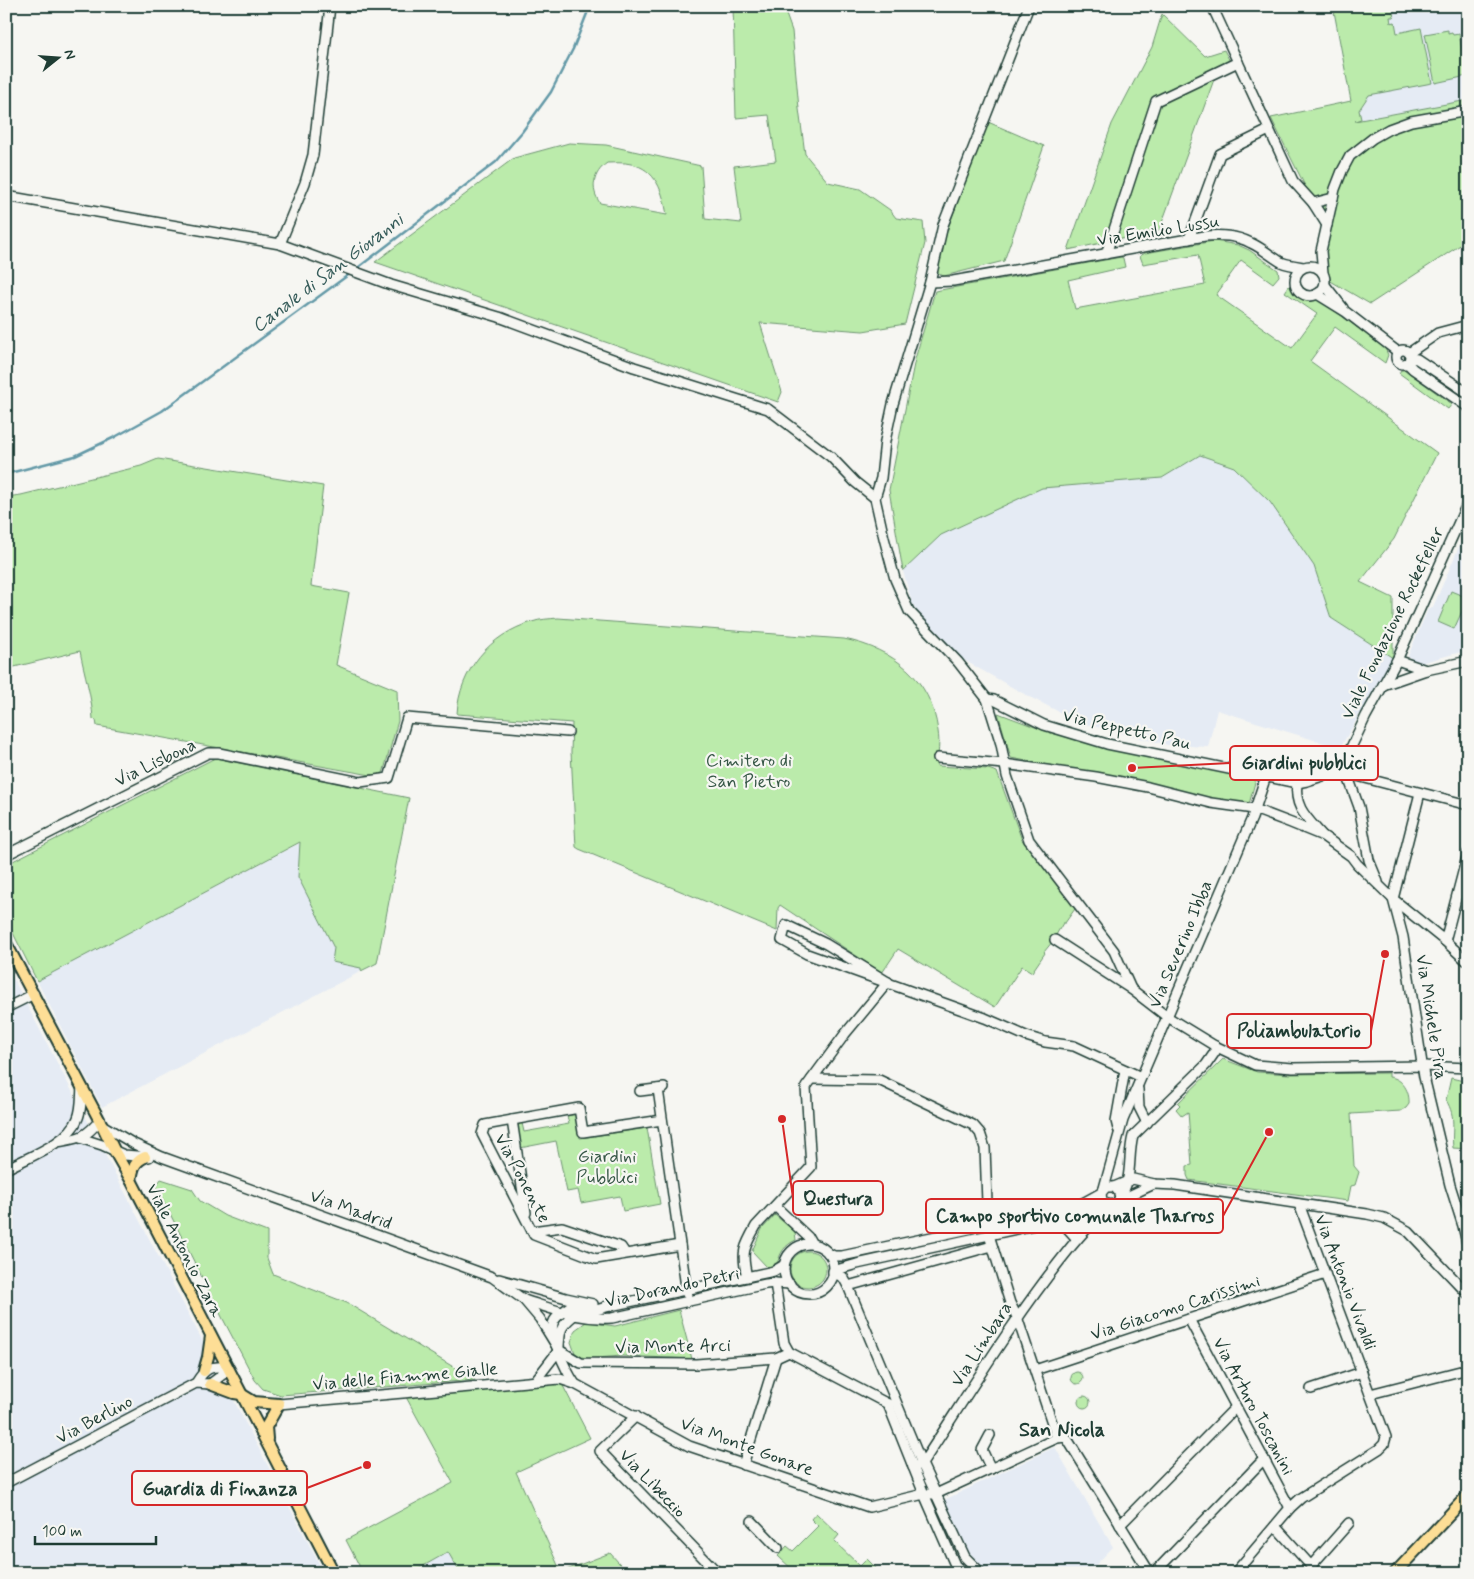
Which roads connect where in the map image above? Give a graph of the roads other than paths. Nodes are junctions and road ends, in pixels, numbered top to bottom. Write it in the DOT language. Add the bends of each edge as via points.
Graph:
graph roads {
  1 [pos="330,6"];
  2 [pos="1029,6"];
  3 [pos="1212,6"];
  4 [pos="1238,62"];
  5 [pos="1468,111"];
  6 [pos="1269,130"];
  7 [pos="6,196"];
  8 [pos="1333,198"];
  9 [pos="1313,203"];
  10 [pos="1327,224"];
  11 [pos="1189,239"];
  12 [pos="280,244"];
  13 [pos="1321,251"];
  14 [pos="1106,254"];
  15 [pos="1282,263"];
  16 [pos="1306,266"];
  17 [pos="1323,273"];
  18 [pos="1295,281"];
  19 [pos="930,282"];
  20 [pos="1325,285"];
  21 [pos="1317,294"];
  22 [pos="1346,312"];
  23 [pos="1468,325"];
  24 [pos="1398,352"];
  25 [pos="1409,358"];
  26 [pos="1468,393"];
  27 [pos="1468,407"];
  28 [pos="875,498"];
  29 [pos="1468,502"];
  30 [pos="1397,660"];
  31 [pos="1468,661"];
  32 [pos="1426,670"];
  33 [pos="1383,685"];
  34 [pos="987,699"];
  35 [pos="568,732"];
  36 [pos="938,758"];
  37 [pos="1346,758"];
  38 [pos="1004,764"];
  39 [pos="1338,771"];
  40 [pos="1347,774"];
  41 [pos="1266,776"];
  42 [pos="1297,782"];
  43 [pos="1420,793"];
  44 [pos="1468,805"];
  45 [pos="1253,814"];
  46 [pos="1323,836"];
  47 [pos="1366,845"];
  48 [pos="1468,854"];
  49 [pos="6,855"];
  50 [pos="1351,856"];
  51 [pos="1378,884"];
  52 [pos="1393,899"];
  53 [pos="1410,913"];
  54 [pos="1403,936"];
  55 [pos="1055,940"];
  56 [pos="1445,941"];
  57 [pos="6,942"];
  58 [pos="1468,962"];
  59 [pos="888,982"];
  60 [pos="1131,989"];
  61 [pos="34,994"];
  62 [pos="6,1008"];
  63 [pos="1166,1016"];
  64 [pos="1216,1046"];
  65 [pos="1422,1066"];
  66 [pos="1468,1068"];
  67 [pos="1124,1070"];
  68 [pos="812,1079"];
  69 [pos="1139,1080"];
  70 [pos="82,1087"];
  71 [pos="640,1091"];
  72 [pos="512,1120"];
  73 [pos="662,1120"];
  74 [pos="101,1123"];
  75 [pos="1147,1123"];
  76 [pos="1119,1132"];
  77 [pos="80,1138"];
  78 [pos="58,1142"];
  79 [pos="115,1152"];
  80 [pos="145,1157"];
  81 [pos="162,1157"];
  82 [pos="6,1169"];
  83 [pos="131,1180"];
  84 [pos="1128,1180"];
  85 [pos="1154,1184"];
  86 [pos="1114,1187"];
  87 [pos="1102,1191"];
  88 [pos="1112,1202"];
  89 [pos="1299,1204"];
  90 [pos="775,1206"];
  91 [pos="527,1220"];
  92 [pos="1060,1220"];
  93 [pos="991,1224"];
  94 [pos="532,1231"];
  95 [pos="989,1235"];
  96 [pos="1077,1239"];
  97 [pos="680,1244"];
  98 [pos="812,1244"];
  99 [pos="992,1246"];
  100 [pos="1468,1248"];
  101 [pos="625,1253"];
  102 [pos="828,1253"];
  103 [pos="784,1266"];
  104 [pos="833,1272"];
  105 [pos="1325,1274"];
  106 [pos="492,1277"];
  107 [pos="747,1277"];
  108 [pos="775,1282"];
  109 [pos="790,1284"];
  110 [pos="520,1285"];
  111 [pos="848,1286"];
  112 [pos="686,1290"];
  113 [pos="1468,1294"];
  114 [pos="524,1300"];
  115 [pos="689,1301"];
  116 [pos="610,1306"];
  117 [pos="562,1312"];
  118 [pos="574,1316"];
  119 [pos="1017,1317"];
  120 [pos="1189,1320"];
  121 [pos="211,1336"];
  122 [pos="559,1350"];
  123 [pos="790,1352"];
  124 [pos="776,1358"];
  125 [pos="227,1367"];
  126 [pos="1468,1369"];
  127 [pos="1035,1370"];
  128 [pos="204,1371"];
  129 [pos="1362,1372"];
  130 [pos="535,1381"];
  131 [pos="196,1383"];
  132 [pos="210,1384"];
  133 [pos="575,1384"];
  134 [pos="1311,1389"];
  135 [pos="241,1394"];
  136 [pos="1370,1394"];
  137 [pos="891,1400"];
  138 [pos="279,1404"];
  139 [pos="1236,1407"];
  140 [pos="636,1416"];
  141 [pos="990,1434"];
  142 [pos="1057,1438"];
  143 [pos="267,1442"];
  144 [pos="1264,1459"];
  145 [pos="743,1465"];
  146 [pos="918,1466"];
  147 [pos="991,1469"];
  148 [pos="6,1483"];
  149 [pos="924,1494"];
  150 [pos="936,1494"];
  151 [pos="1468,1494"];
  152 [pos="1290,1508"];
  153 [pos="752,1521"];
  154 [pos="1349,1523"];
  155 [pos="1120,1526"];
  156 [pos="1275,1526"];
  157 [pos="778,1548"];
  158 [pos="1311,1569"];
  159 [pos="334,1573"];
  160 [pos="718,1573"];
  161 [pos="964,1573"];
  162 [pos="981,1573"];
  163 [pos="1150,1573"];
  164 [pos="1154,1573"];
  165 [pos="1235,1573"];
  166 [pos="1395,1573"];
  1 -- 12 [label="street" via="313,155"];
  2 -- 19 [label="street" via="943,225"];
  3 -- 4 [label="street"];
  4 -- 6 [label="street"];
  4 -- 14 [label="street" via="1156,100"];
  5 -- 8 [label="street" via="1411,121 1374,138 1350,156"];
  6 -- 9 [label="street" via="1292,181"];
  6 -- 11 [label="street" via="1220,154"];
  7 -- 12 [label="street"];
  8 -- 9 [label="street"];
  8 -- 10 [label="street"];
  9 -- 10 [label="street"];
  10 -- 13 [label="street"];
  11 -- 14 [label="street, Via Emilio Lussu"];
  11 -- 15 [label="street, Via Emilio Lussu" via="1232,236 1251,243"];
  12 -- 28 [label="street" via="391,285 768,409 831,457"];
  13 -- 16 [label="street"];
  13 -- 17 [label="street"];
  14 -- 19 [label="street, Via Emilio Lussu" via="953,281"];
  15 -- 16 [label="street, Via Emilio Lussu"];
  15 -- 18 [label="street, Via Emilio Lussu"];
  16 -- 17 [label="street" via="1317,267"];
  16 -- 18 [label="street"];
  17 -- 20 [label="street"];
  18 -- 21 [label="street" via="1304,295"];
  19 -- 28 [label="street" via="893,404"];
  20 -- 21 [label="street"];
  20 -- 22 [label="street"];
  21 -- 22 [label="street"];
  22 -- 24 [label="street"];
  23 -- 25 [label="street" via="1438,333"];
  24 -- 25 [label="street" via="1403,350"];
  24 -- 25 [label="street" via="1398,362 1402,364"];
  25 -- 26 [label="street" via="1417,359"];
  25 -- 27 [label="street" via="1413,369"];
  28 -- 34 [label="street" via="895,579 910,611 958,662"];
  29 -- 30 [label="street, Viale Fondazione Rockefeller"];
  30 -- 32 [label="street"];
  30 -- 33 [label="street, Viale Fondazione Rockefeller"];
  31 -- 32 [label="street"];
  32 -- 33 [label="street"];
  33 -- 37 [label="street, Viale Fondazione Rockefeller"];
  34 -- 38 [label="street"];
  34 -- 41 [label="street, Via Peppetto Pau" via="1044,725 1107,744"];
  35 -- 49 [label="street, Via Lisbona" via="407,718 389,778 360,782 208,753"];
  36 -- 38 [label="street"];
  37 -- 39 [label="street, Viale Fondazione Rockefeller"];
  37 -- 40 [label="street, Viale Fondazione Rockefeller"];
  38 -- 45 [label="street" via="1148,787"];
  38 -- 60 [label="street" via="1029,840 1114,951"];
  39 -- 40 [label="street"];
  39 -- 42 [label="street"];
  40 -- 43 [label="street"];
  40 -- 47 [label="street, Viale Fondazione Rockefeller" via="1359,807"];
  41 -- 42 [label="street, Via Peppetto Pau"];
  41 -- 45 [label="street, Via Severino Ibba"];
  42 -- 46 [label="street" via="1298,805"];
  43 -- 44 [label="street"];
  43 -- 52 [label="street"];
  45 -- 46 [label="street"];
  45 -- 63 [label="street, Via Severino Ibba"];
  46 -- 50 [label="street"];
  47 -- 50 [label="street" via="1363,856"];
  47 -- 51 [label="street, Viale Fondazione Rockefeller"];
  48 -- 56 [label="street"];
  50 -- 51 [label="street"];
  51 -- 52 [label="street"];
  52 -- 53 [label="street"];
  52 -- 54 [label="street, Via Michele Pira"];
  53 -- 54 [label="street, Via Michele Pira" via="1403,920"];
  53 -- 56 [label="street"];
  54 -- 65 [label="street, Via Michele Pira"];
  55 -- 60 [label="street"];
  56 -- 58 [label="street"];
  57 -- 61 [label="main road, Viale Antonio Zara"];
  59 -- 59 [label="street" via="807,954 782,940 786,925 826,944"];
  59 -- 67 [label="street" via="1026,1036 1074,1046"];
  59 -- 68 [label="street"];
  60 -- 63 [label="street"];
  61 -- 62 [label="street"];
  61 -- 70 [label="main road, Viale Antonio Zara"];
  63 -- 64 [label="street"];
  63 -- 69 [label="street, Via Severino Ibba"];
  64 -- 65 [label="street" via="1255,1064 1272,1067"];
  64 -- 75 [label="street" via="1206,1065"];
  65 -- 66 [label="street"];
  65 -- 100 [label="street, Via Michele Pira"];
  67 -- 69 [label="street"];
  67 -- 76 [label="street" via="1116,1121"];
  68 -- 90 [label="street" via="806,1087 811,1166"];
  68 -- 93 [label="street" via="879,1080 973,1125 980,1132 985,1148"];
  69 -- 75 [label="street, Via Severino Ibba" via="1137,1097"];
  69 -- 76 [label="street, Via Severino Ibba"];
  70 -- 74 [label="main road, Viale Antonio Zara"];
  70 -- 78 [label="street" via="78,1118 74,1127"];
  71 -- 73 [label="street" via="661,1088"];
  72 -- 73 [label="street, Via Ponente" via="579,1108 583,1132"];
  72 -- 91 [label="street"];
  72 -- 91 [label="street, Via Ponente" via="485,1124 482,1134"];
  73 -- 97 [label="street"];
  74 -- 77 [label="street"];
  74 -- 79 [label="main road, Viale Antonio Zara"];
  74 -- 81 [label="street, Via Madrid"];
  75 -- 84 [label="street" via="1134,1136 1131,1145"];
  76 -- 87 [label="street, Via Severino Ibba"];
  77 -- 78 [label="street"];
  77 -- 79 [label="street, Via Madrid" via="102,1144"];
  78 -- 82 [label="street"];
  79 -- 80 [label="street, Via Madrid"];
  79 -- 83 [label="main road, Viale Antonio Zara"];
  80 -- 81 [label="street, Via Madrid"];
  80 -- 83 [label="main road" via="134,1164"];
  81 -- 106 [label="street, Via Madrid"];
  83 -- 121 [label="main road, Viale Antonio Zara"];
  84 -- 85 [label="street"];
  84 -- 86 [label="street"];
  84 -- 88 [label="street" via="1126,1188"];
  85 -- 88 [label="street"];
  85 -- 89 [label="street"];
  86 -- 87 [label="street" via="1108,1186"];
  86 -- 88 [label="street" via="1118,1191"];
  87 -- 88 [label="street" via="1101,1198"];
  87 -- 93 [label="street" via="1081,1204"];
  88 -- 92 [label="street" via="1094,1212"];
  88 -- 96 [label="street, Via Limbara"];
  89 -- 105 [label="street, Via Antonio Vivaldi"];
  89 -- 113 [label="street" via="1367,1214 1397,1224 1420,1243"];
  90 -- 98 [label="street"];
  90 -- 107 [label="street" via="756,1226 745,1246 743,1259"];
  91 -- 94 [label="street, Via Ponente"];
  92 -- 95 [label="street"];
  92 -- 96 [label="street"];
  93 -- 102 [label="street" via="842,1256"];
  94 -- 101 [label="street" via="562,1227 621,1247"];
  94 -- 101 [label="street, Via Ponente" via="534,1235 596,1258"];
  95 -- 99 [label="street"];
  95 -- 104 [label="street"];
  96 -- 119 [label="street, Via Limbara"];
  97 -- 101 [label="street, Via Ponente"];
  97 -- 112 [label="street"];
  98 -- 102 [label="street"];
  98 -- 103 [label="street" via="797,1247 786,1258"];
  99 -- 111 [label="street"];
  99 -- 119 [label="street"];
  102 -- 104 [label="street"];
  103 -- 107 [label="street, Via Dorando Petri"];
  103 -- 109 [label="street"];
  104 -- 109 [label="street" via="826,1286 812,1294 796,1290"];
  104 -- 111 [label="street"];
  105 -- 120 [label="street, Via Giacomo Carissimi"];
  105 -- 129 [label="street, Via Antonio Vivaldi"];
  106 -- 110 [label="street, Via Dorando Petri"];
  106 -- 114 [label="street, Via Madrid"];
  107 -- 112 [label="street, Via Dorando Petri"];
  108 -- 109 [label="street, Via Dorando Petri"];
  108 -- 115 [label="street, Via Dorando Petri"];
  108 -- 123 [label="street" via="784,1342"];
  110 -- 116 [label="street, Via Dorando Petri" via="586,1304"];
  110 -- 117 [label="street, Via Dorando Petri" via="558,1302"];
  111 -- 137 [label="street"];
  112 -- 115 [label="street"];
  112 -- 116 [label="street, Via Dorando Petri"];
  114 -- 117 [label="street, Via Dorando Petri"];
  114 -- 122 [label="street"];
  115 -- 118 [label="street, Via Dorando Petri" via="612,1318"];
  116 -- 117 [label="street, Via Dorando Petri" via="596,1310 569,1307"];
  117 -- 118 [label="street, Via Dorando Petri"];
  117 -- 122 [label="street" via="552,1322 552,1333"];
  118 -- 122 [label="street" via="563,1324"];
  119 -- 127 [label="street"];
  119 -- 146 [label="street, Via Limbara"];
  120 -- 127 [label="street, Via Giacomo Carissimi"];
  120 -- 139 [label="street, Via Arturo Toscanini"];
  121 -- 125 [label="main road, Viale Antonio Zara"];
  121 -- 128 [label="main road"];
  122 -- 124 [label="street, Via Monte Arci" via="581,1363 696,1364"];
  122 -- 130 [label="street"];
  122 -- 133 [label="street"];
  123 -- 124 [label="street, Via Monte Arci"];
  123 -- 137 [label="street"];
  124 -- 145 [label="street"];
  125 -- 128 [label="street" via="216,1366"];
  125 -- 132 [label="street"];
  125 -- 135 [label="main road, Viale Antonio Zara"];
  126 -- 136 [label="street"];
  127 -- 142 [label="street"];
  128 -- 131 [label="street, Via Berlino"];
  129 -- 134 [label="street, Via Antonio Vivaldi"];
  129 -- 136 [label="street, Via Antonio Vivaldi"];
  130 -- 133 [label="street, Via delle Fiamme Gialle" via="560,1379"];
  130 -- 138 [label="street, Via delle Fiamme Gialle"];
  131 -- 132 [label="street"];
  131 -- 148 [label="street, Via Berlino"];
  132 -- 135 [label="main road"];
  133 -- 140 [label="street, Via Monte Gonare"];
  135 -- 138 [label="main road" via="254,1402"];
  135 -- 143 [label="main road, Viale Antonio Zara"];
  136 -- 152 [label="street, Via Antonio Vivaldi" via="1386,1437 1384,1444"];
  137 -- 146 [label="street"];
  138 -- 143 [label="main road" via="266,1427"];
  139 -- 144 [label="street, Via Arturo Toscanini"];
  139 -- 155 [label="street"];
  140 -- 145 [label="street, Via Monte Gonare" via="689,1446"];
  140 -- 160 [label="street, Via Libeccio" via="600,1451"];
  141 -- 147 [label="street" via="982,1450"];
  142 -- 147 [label="street"];
  142 -- 155 [label="street" via="1066,1437"];
  143 -- 159 [label="main road, Viale Antonio Zara"];
  144 -- 152 [label="street, Via Arturo Toscanini"];
  144 -- 164 [label="street"];
  145 -- 149 [label="street, Via Monte Gonare" via="869,1507"];
  146 -- 149 [label="street"];
  146 -- 150 [label="street"];
  147 -- 150 [label="street"];
  149 -- 150 [label="street, Via Monte Gonare"];
  149 -- 161 [label="street" via="955,1564"];
  150 -- 162 [label="street" via="965,1557"];
  151 -- 166 [label="main road"];
  152 -- 156 [label="street"];
  153 -- 157 [label="street"];
  154 -- 158 [label="street"];
  155 -- 163 [label="street"];
  156 -- 158 [label="street"];
  156 -- 165 [label="street"];
}
